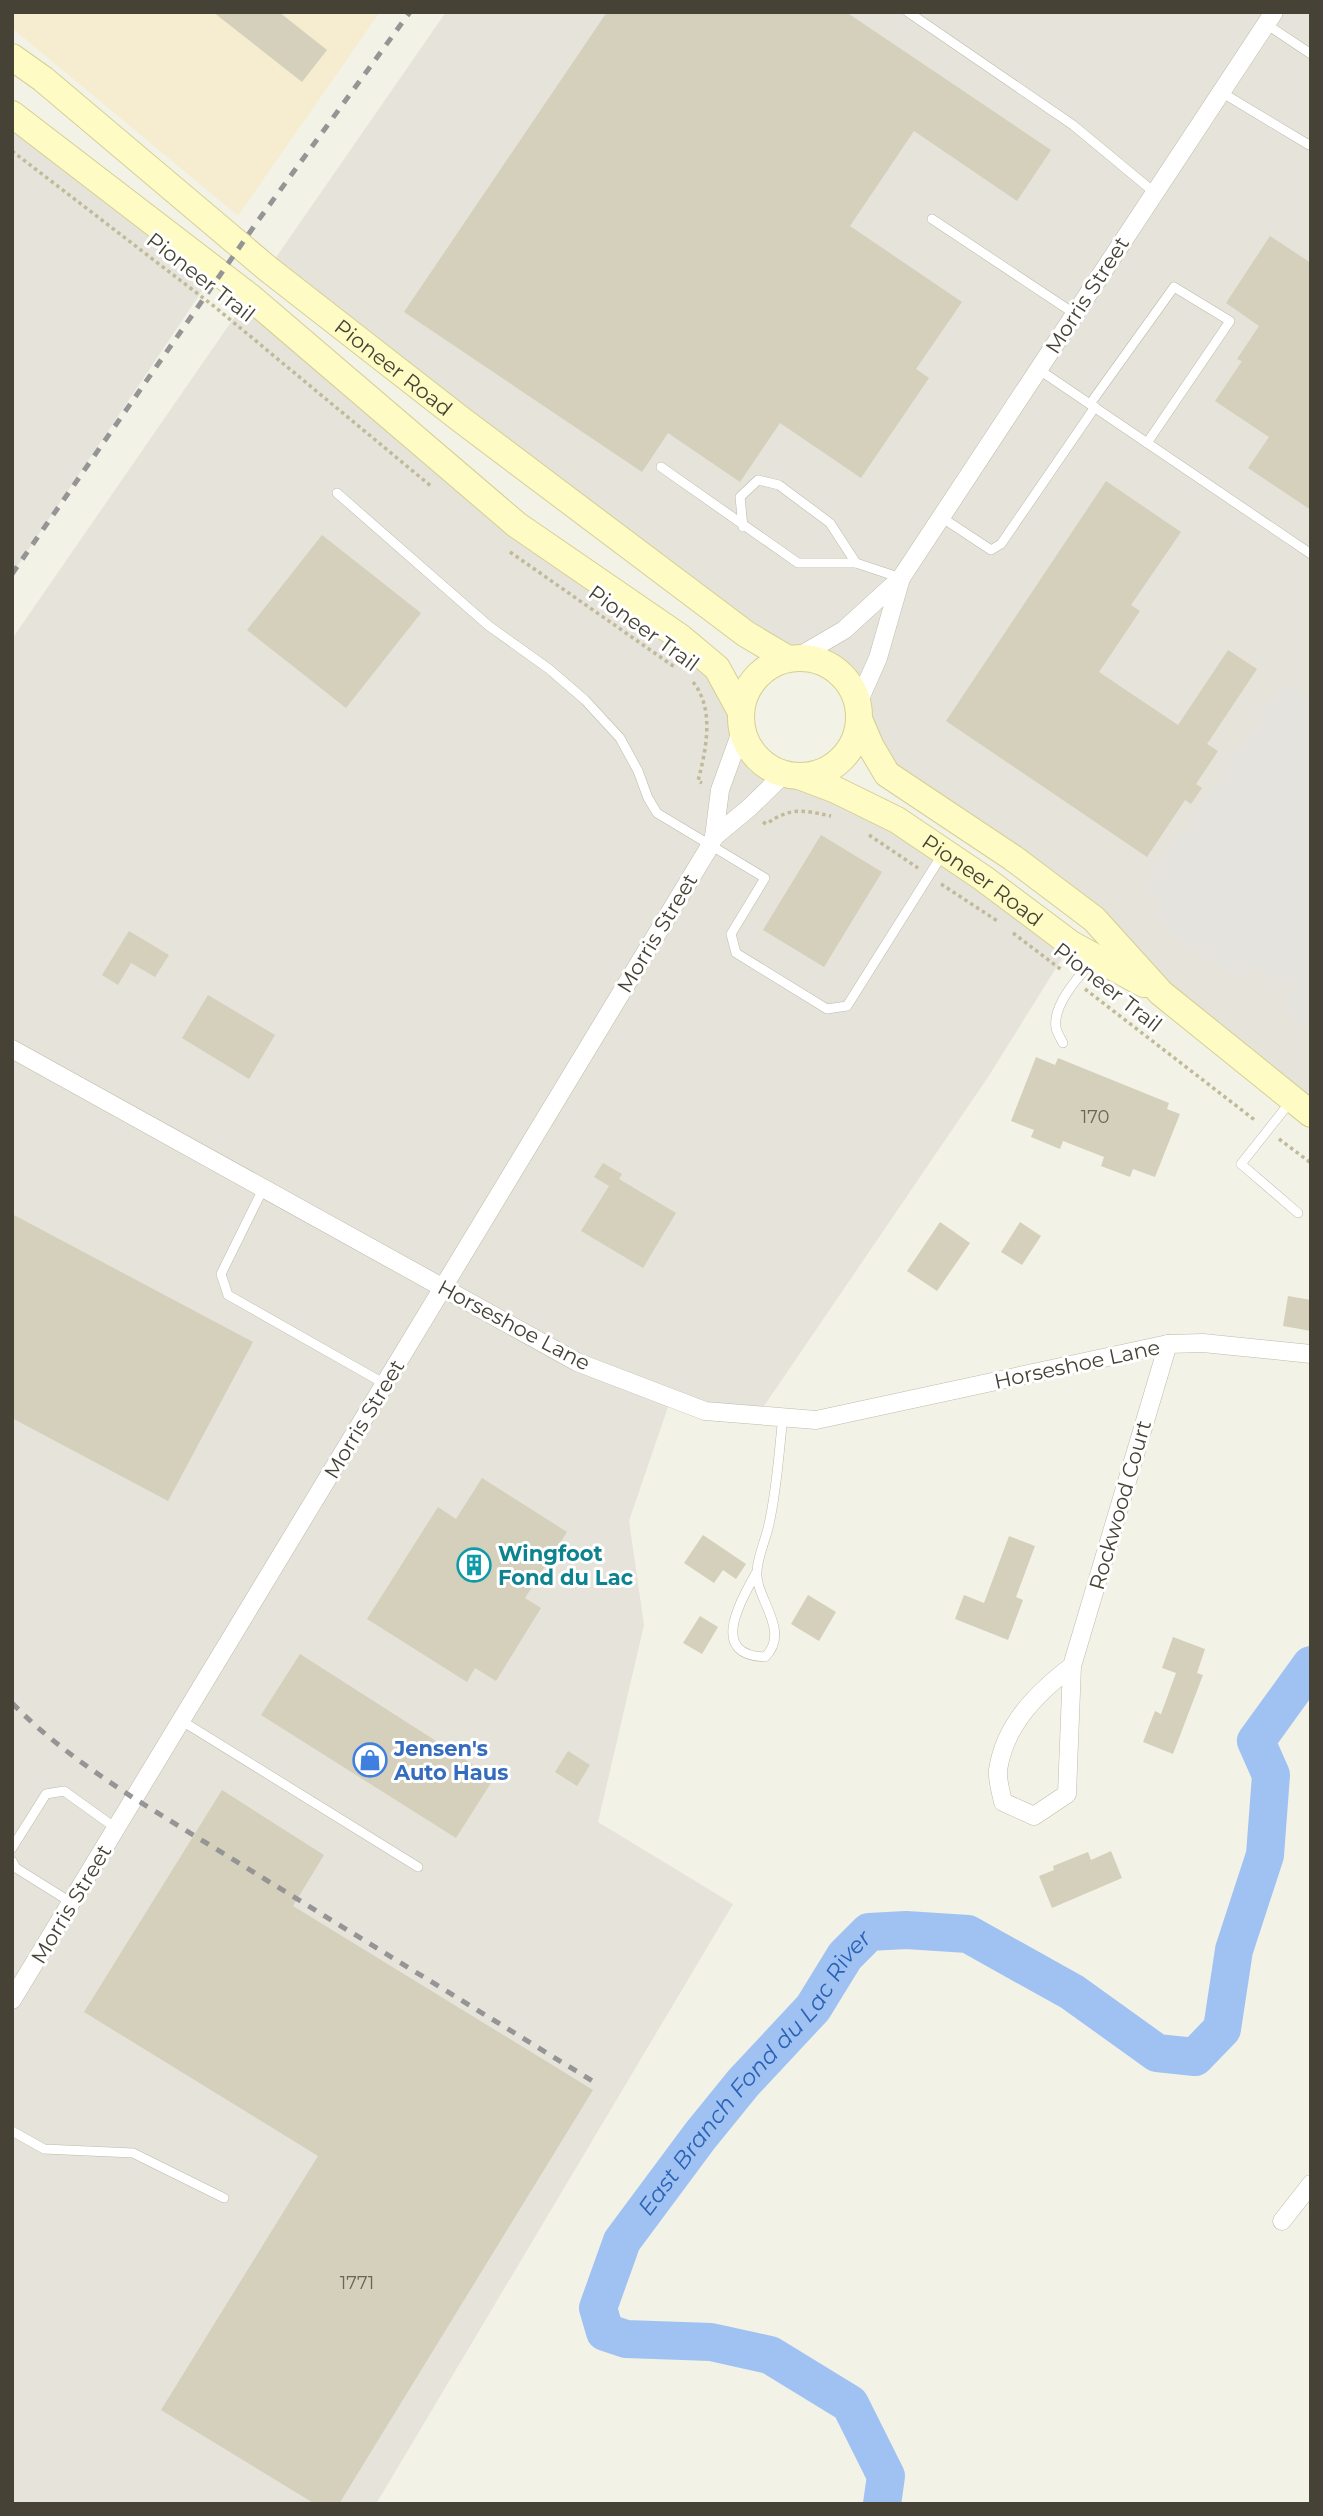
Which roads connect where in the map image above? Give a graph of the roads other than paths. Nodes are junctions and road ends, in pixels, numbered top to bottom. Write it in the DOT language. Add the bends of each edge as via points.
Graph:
graph roads {
  1 [pos="908,12"];
  2 [pos="1270,18"];
  3 [pos="1311,54"];
  4 [pos="12,57"];
  5 [pos="1221,92"];
  6 [pos="12,114"];
  7 [pos="1311,143"];
  8 [pos="1155,193"];
  9 [pos="932,219"];
  10 [pos="1075,314"];
  11 [pos="1038,369"];
  12 [pos="1093,406"];
  13 [pos="1147,443"];
  14 [pos="661,467"];
  15 [pos="337,493"];
  16 [pos="941,517"];
  17 [pos="743,527"];
  18 [pos="1311,554"];
  19 [pos="856,563"];
  20 [pos="901,578"];
  21 [pos="793,658"];
  22 [pos="858,711"];
  23 [pos="741,720"];
  24 [pos="792,775"];
  25 [pos="712,841"];
  26 [pos="944,852"];
  27 [pos="1103,948"];
  28 [pos="1063,1043"];
  29 [pos="12,1049"];
  30 [pos="1302,1107"];
  31 [pos="263,1188"];
  32 [pos="1298,1213"];
  33 [pos="443,1288"];
  34 [pos="1168,1344"];
  35 [pos="1311,1354"];
  36 [pos="385,1384"];
  37 [pos="783,1416"];
  38 [pos="756,1573"];
  39 [pos="1072,1666"];
  40 [pos="182,1721"];
  41 [pos="117,1829"];
  42 [pos="12,1849"];
  43 [pos="12,1861"];
  44 [pos="418,1867"];
  45 [pos="72,1903"];
  46 [pos="12,2000"];
  47 [pos="12,2131"];
  48 [pos="1311,2184"];
  49 [pos="224,2198"];
  50 [pos="1282,2221"];
  1 -- 8 [label="lane" via="1073,125"];
  2 -- 3 [label="lane"];
  2 -- 5 [label="street, Morris Street"];
  4 -- 21 [label="main road, Pioneer Road" via="251,255 458,418 746,635"];
  5 -- 7 [label="lane"];
  5 -- 8 [label="street, Morris Street"];
  6 -- 23 [label="main road, Pioneer Road" via="249,296 517,525 717,668"];
  8 -- 10 [label="street, Morris Street"];
  9 -- 10 [label="lane"];
  10 -- 11 [label="street, Morris Street"];
  11 -- 12 [label="lane"];
  11 -- 16 [label="street, Morris Street"];
  12 -- 13 [label="lane"];
  12 -- 13 [label="lane" via="1174,288 1230,321"];
  12 -- 16 [label="lane" via="1001,544 991,550"];
  13 -- 18 [label="lane"];
  14 -- 17 [label="lane"];
  15 -- 25 [label="lane" via="489,626 585,700 620,738 657,813"];
  16 -- 20 [label="street, Morris Street"];
  17 -- 19 [label="lane" via="798,563"];
  17 -- 19 [label="lane" via="740,497 758,480 779,485 830,523"];
  19 -- 20 [label="lane"];
  20 -- 21 [label="street, Morris Street" via="844,629"];
  20 -- 22 [label="street, Morris Street"];
  21 -- 22 [label="main road" via="830,665 845,678"];
  21 -- 23 [label="main road" via="756,677 746,693"];
  22 -- 24 [label="main road" via="856,737 834,766 817,774"];
  22 -- 27 [label="main road, Pioneer Road" via="887,775 1013,858 1094,919"];
  23 -- 24 [label="main road" via="745,739 760,760"];
  23 -- 25 [label="street, Morris Street" via="719,790"];
  24 -- 25 [label="street, Morris Street"];
  24 -- 26 [label="main road, Pioneer Road" via="836,790 897,820"];
  25 -- 26 [label="lane" via="765,878 731,934 736,953 827,1009 847,1006"];
  25 -- 33 [label="street, Morris Street"];
  26 -- 27 [label="main road, Pioneer Road" via="1071,944"];
  27 -- 28 [label="lane" via="1075,981 1058,1011 1056,1027"];
  27 -- 30 [label="main road, Pioneer Road"];
  29 -- 31 [label="street, Horseshoe Lane"];
  30 -- 32 [label="lane" via="1268,1130 1241,1164"];
  31 -- 33 [label="street, Horseshoe Lane"];
  31 -- 36 [label="lane" via="221,1274 228,1295"];
  33 -- 36 [label="street, Morris Street"];
  33 -- 37 [label="street, Horseshoe Lane" via="577,1362 705,1410"];
  34 -- 35 [label="street, Horseshoe Lane"];
  34 -- 37 [label="street, Horseshoe Lane" via="816,1420"];
  34 -- 39 [label="street, Rockwood Court"];
  36 -- 40 [label="street, Morris Street"];
  37 -- 38 [label="lane" via="770,1522"];
  38 -- 38 [label="lane" via="774,1633 774,1644 765,1657 744,1654 733,1636 738,1608"];
  39 -- 39 [label="street, Rockwood Court" via="1040,1691 1009,1732 998,1772 1003,1802 1034,1816 1068,1794"];
  40 -- 41 [label="street, Morris Street"];
  40 -- 44 [label="lane"];
  41 -- 42 [label="lane" via="64,1791 46,1794"];
  41 -- 45 [label="street, Morris Street"];
  43 -- 45 [label="lane"];
  45 -- 46 [label="street, Morris Street"];
  47 -- 49 [label="lane" via="44,2149 134,2153"];
  48 -- 50 [label="street"];
}
